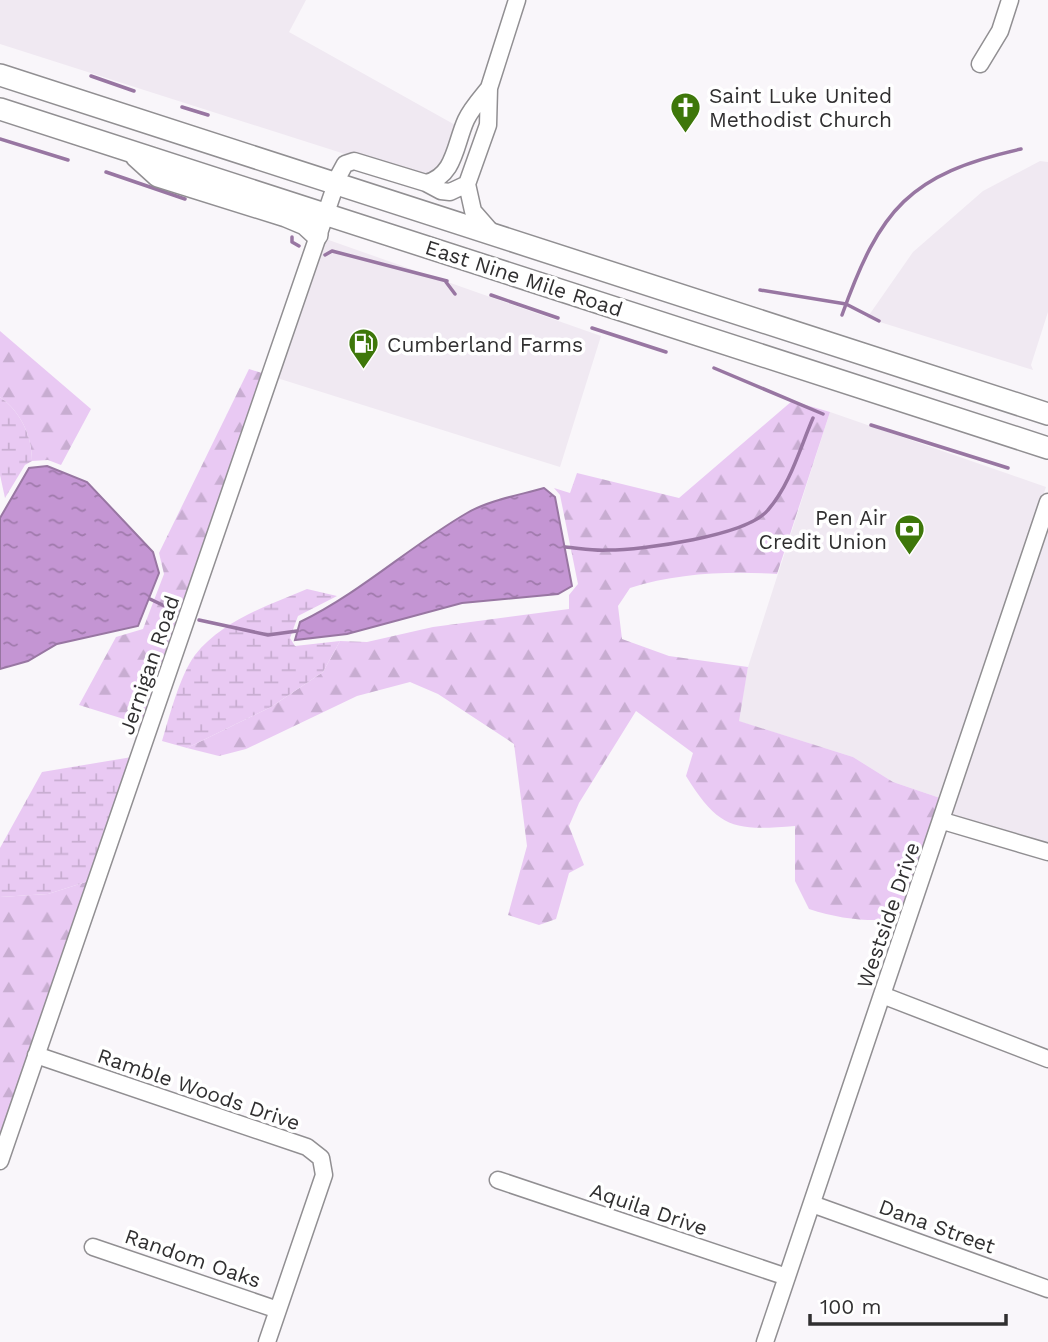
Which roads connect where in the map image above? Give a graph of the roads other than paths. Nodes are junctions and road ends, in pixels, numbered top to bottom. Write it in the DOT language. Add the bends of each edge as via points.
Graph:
graph roads {
  1 [pos="517,0"];
  2 [pos="1010,0"];
  3 [pos="980,64"];
  4 [pos="0,75"];
  5 [pos="489,88"];
  6 [pos="0,107"];
  7 [pos="130,150"];
  8 [pos="335,183"];
  9 [pos="426,183"];
  10 [pos="467,184"];
  11 [pos="325,213"];
  12 [pos="317,235"];
  13 [pos="494,235"];
  14 [pos="620,275"];
  15 [pos="1048,414"];
  16 [pos="1048,448"];
  17 [pos="1048,502"];
  18 [pos="943,821"];
  19 [pos="1048,852"];
  20 [pos="883,995"];
  21 [pos="36,1055"];
  22 [pos="1048,1059"];
  23 [pos="0,1161"];
  24 [pos="498,1180"];
  25 [pos="812,1203"];
  26 [pos="93,1247"];
  27 [pos="787,1277"];
  28 [pos="1048,1289"];
  29 [pos="278,1310"];
  30 [pos="267,1342"];
  31 [pos="765,1342"];
  1 -- 5 [label="street"];
  2 -- 3 [label="street" via="1000,31"];
  4 -- 8 [label="main road, East Nine Mile Road"];
  5 -- 9 [label="street" via="466,121 447,172"];
  5 -- 10 [label="street" via="488,125"];
  6 -- 7 [label="main road, East Nine Mile Road"];
  7 -- 11 [label="main road, East Nine Mile Road"];
  7 -- 12 [label="main road" via="158,176 286,216"];
  8 -- 9 [label="street" via="345,164 354,161"];
  8 -- 11 [label="street, Jernigan Road"];
  8 -- 13 [label="main road, East Nine Mile Road"];
  9 -- 10 [label="street" via="450,192"];
  10 -- 13 [label="street" via="473,211"];
  11 -- 12 [label="street, Jernigan Road"];
  11 -- 14 [label="main road" via="339,203 366,204 586,276"];
  11 -- 16 [label="main road, East Nine Mile Road"];
  12 -- 21 [label="street, Jernigan Road"];
  13 -- 14 [label="main road, East Nine Mile Road"];
  14 -- 15 [label="main road, East Nine Mile Road"];
  17 -- 18 [label="street, Westside Drive"];
  18 -- 19 [label="street"];
  18 -- 20 [label="street, Westside Drive"];
  20 -- 22 [label="street"];
  20 -- 25 [label="street, Westside Drive"];
  21 -- 23 [label="street, Jernigan Road"];
  21 -- 29 [label="street, Ramble Woods Drive" via="316,1152 324,1175"];
  24 -- 27 [label="street, Aquila Drive"];
  25 -- 27 [label="street, Westside Drive"];
  25 -- 28 [label="street, Dana Street"];
  26 -- 29 [label="street, Random Oaks"];
  27 -- 31 [label="street, Westside Drive"];
  29 -- 30 [label="street, Ramble Woods Drive"];
}
